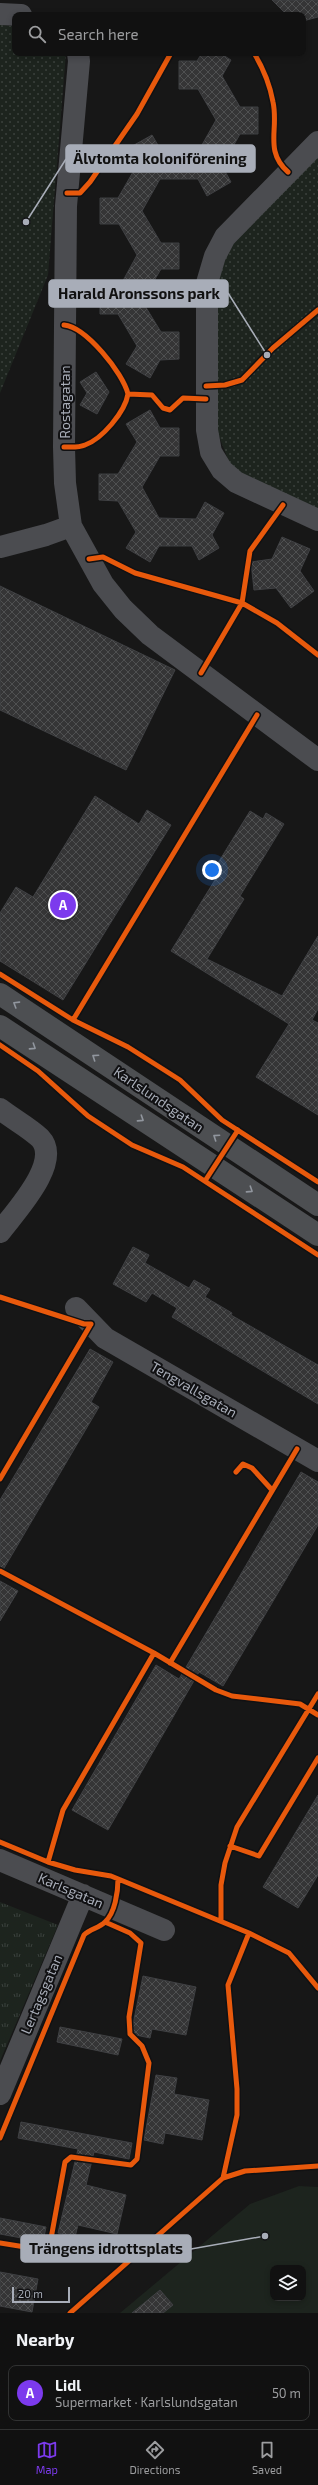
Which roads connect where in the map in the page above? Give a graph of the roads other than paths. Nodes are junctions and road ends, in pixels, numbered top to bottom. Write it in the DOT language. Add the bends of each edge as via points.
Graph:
graph roads {
  1 [pos="0,14"];
  2 [pos="12,15"];
  3 [pos="78,56"];
  4 [pos="318,142"];
  5 [pos="318,520"];
  6 [pos="72,526"];
  7 [pos="0,547"];
  8 [pos="318,760"];
  9 [pos="0,994"];
  10 [pos="0,1026"];
  11 [pos="0,1109"];
  12 [pos="318,1205"];
  13 [pos="0,1232"];
  14 [pos="318,1235"];
  15 [pos="76,1308"];
  16 [pos="318,1461"];
  17 [pos="0,1860"];
  18 [pos="83,1895"];
  19 [pos="164,1930"];
  20 [pos="0,2094"];
  1 -- 2 [label="street"];
  3 -- 6 [label="street, Rostagatan" via="66,206 64,301 65,483"];
  4 -- 5 [label="street" via="225,237 206,283 205,306 206,430 211,452 222,470 236,482"];
  6 -- 7 [label="street"];
  6 -- 8 [label="street, Rostagatan" via="103,584 123,609 150,635"];
  12 -- 9 [label="main road, Karlslundsgatan, one-way"];
  10 -- 14 [label="main road, Karlslundsgatan, one-way"];
  11 -- 13 [label="street" via="41,1139 47,1152 46,1165 38,1180"];
  15 -- 16 [label="street, Tengvallsgatan" via="105,1338"];
  17 -- 18 [label="street, Karlsgatan"];
  18 -- 19 [label="street, Karlsgatan"];
  18 -- 20 [label="street, Lertagsgatan"];
}
